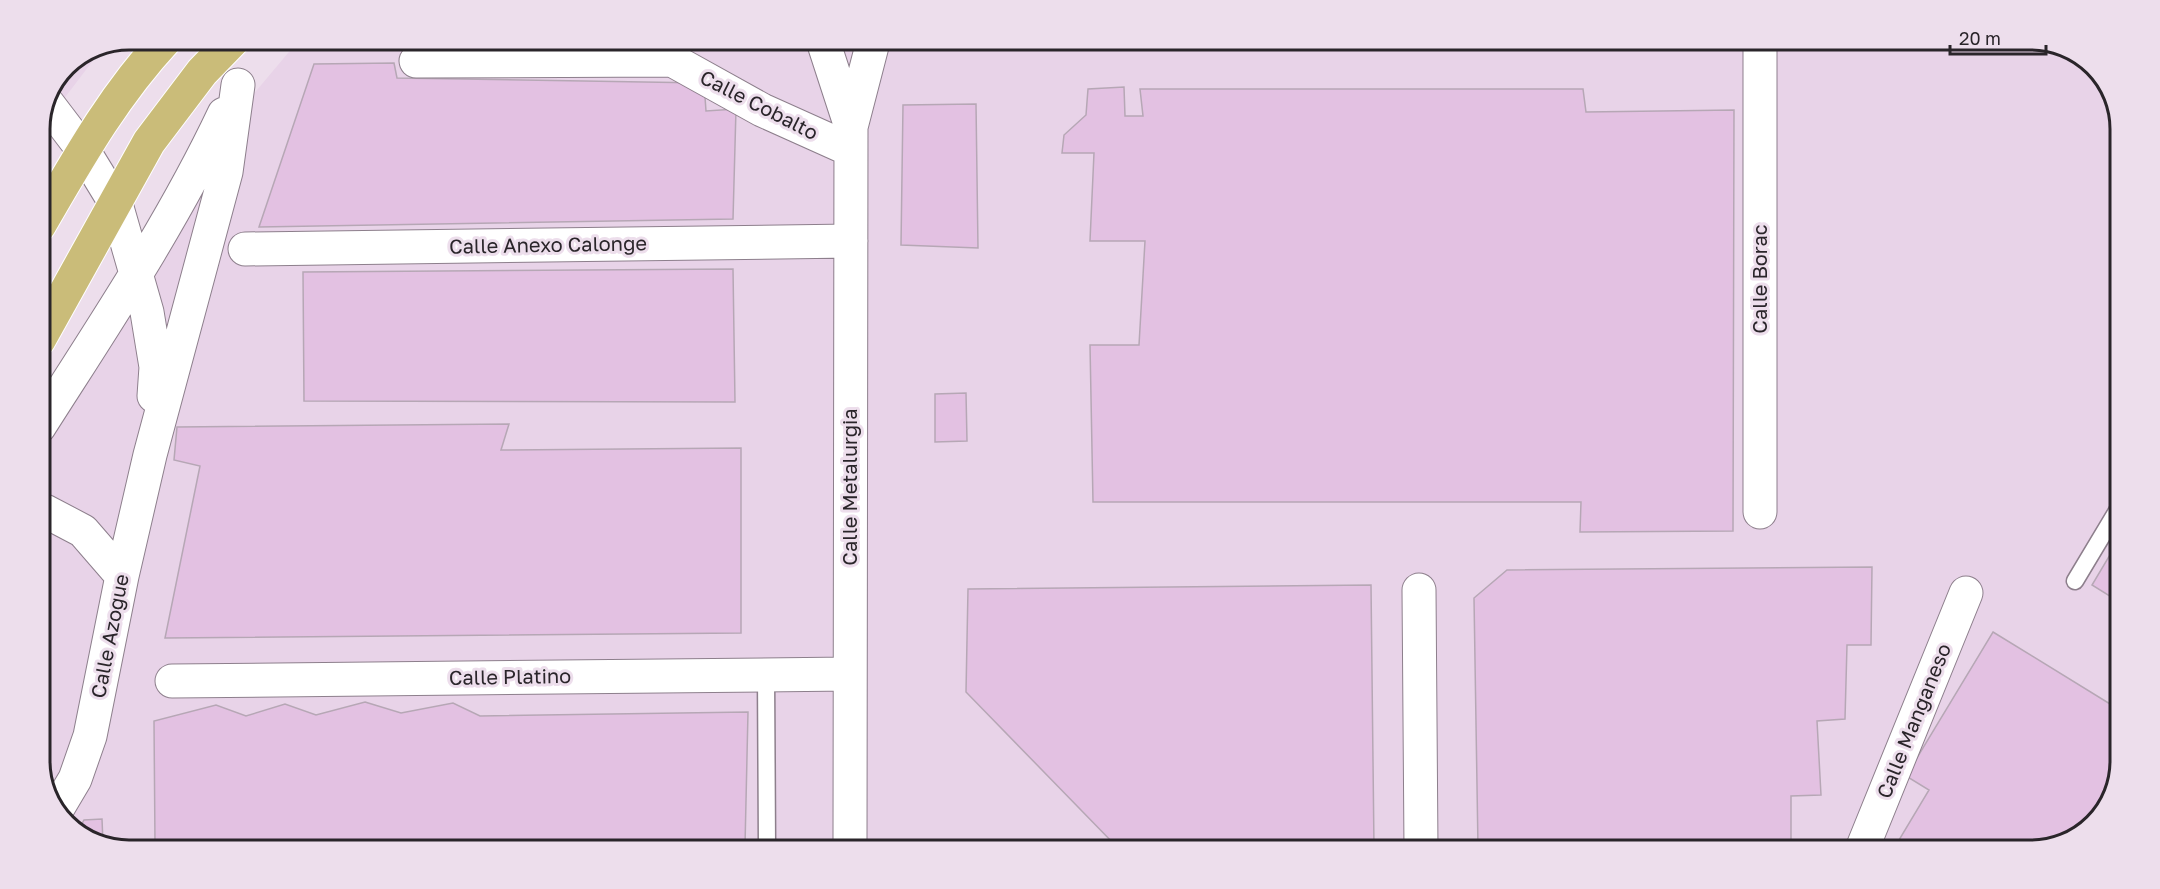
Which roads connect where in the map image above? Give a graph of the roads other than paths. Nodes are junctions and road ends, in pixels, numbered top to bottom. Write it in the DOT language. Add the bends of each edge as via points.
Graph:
graph roads {
  1 [pos="157,49"];
  2 [pos="224,49"];
  3 [pos="233,49"];
  4 [pos="825,49"];
  5 [pos="871,49"];
  6 [pos="1760,49"];
  7 [pos="416,61"];
  8 [pos="238,85"];
  9 [pos="52,109"];
  10 [pos="851,139"];
  11 [pos="83,150"];
  12 [pos="116,204"];
  13 [pos="49,209"];
  14 [pos="850,241"];
  15 [pos="245,249"];
  16 [pos="136,276"];
  17 [pos="49,322"];
  18 [pos="49,411"];
  19 [pos="150,455"];
  20 [pos="1760,512"];
  21 [pos="50,513"];
  22 [pos="2110,523"];
  23 [pos="122,576"];
  24 [pos="2075,581"];
  25 [pos="1419,590"];
  26 [pos="1966,593"];
  27 [pos="766,674"];
  28 [pos="849,674"];
  29 [pos="172,681"];
  30 [pos="61,802"];
  31 [pos="767,840"];
  32 [pos="850,840"];
  33 [pos="1421,840"];
  34 [pos="1866,840"];
  1 -- 11 [label="main road" via="102,118"];
  2 -- 12 [label="main road" via="150,142"];
  3 -- 8 [label="street"];
  4 -- 10 [label="street"];
  5 -- 10 [label="street"];
  6 -- 20 [label="street, Calle Borac"];
  7 -- 10 [label="street, Calle Cobalto" via="672,60 762,110"];
  8 -- 16 [label="street" via="204,156"];
  8 -- 19 [label="street" via="226,172"];
  9 -- 11 [label="street"];
  10 -- 14 [label="street, Calle Metalurgia"];
  11 -- 12 [label="street"];
  11 -- 13 [label="main road"];
  12 -- 16 [label="street"];
  12 -- 17 [label="main road"];
  14 -- 15 [label="street, Calle Anexo Calonge"];
  14 -- 28 [label="street, Calle Metalurgia"];
  16 -- 18 [label="street"];
  16 -- 19 [label="street" via="147,312 156,368"];
  19 -- 23 [label="street, Calle Azogue"];
  21 -- 23 [label="street" via="83,531"];
  22 -- 24 [label="lane"];
  23 -- 30 [label="street, Calle Azogue" via="90,736 75,779"];
  25 -- 33 [label="street"];
  26 -- 34 [label="street, Calle Manganeso"];
  27 -- 28 [label="street, Calle Platino"];
  27 -- 29 [label="street, Calle Platino"];
  27 -- 31 [label="lane"];
  28 -- 32 [label="street, Calle Metalurgia"];
}
